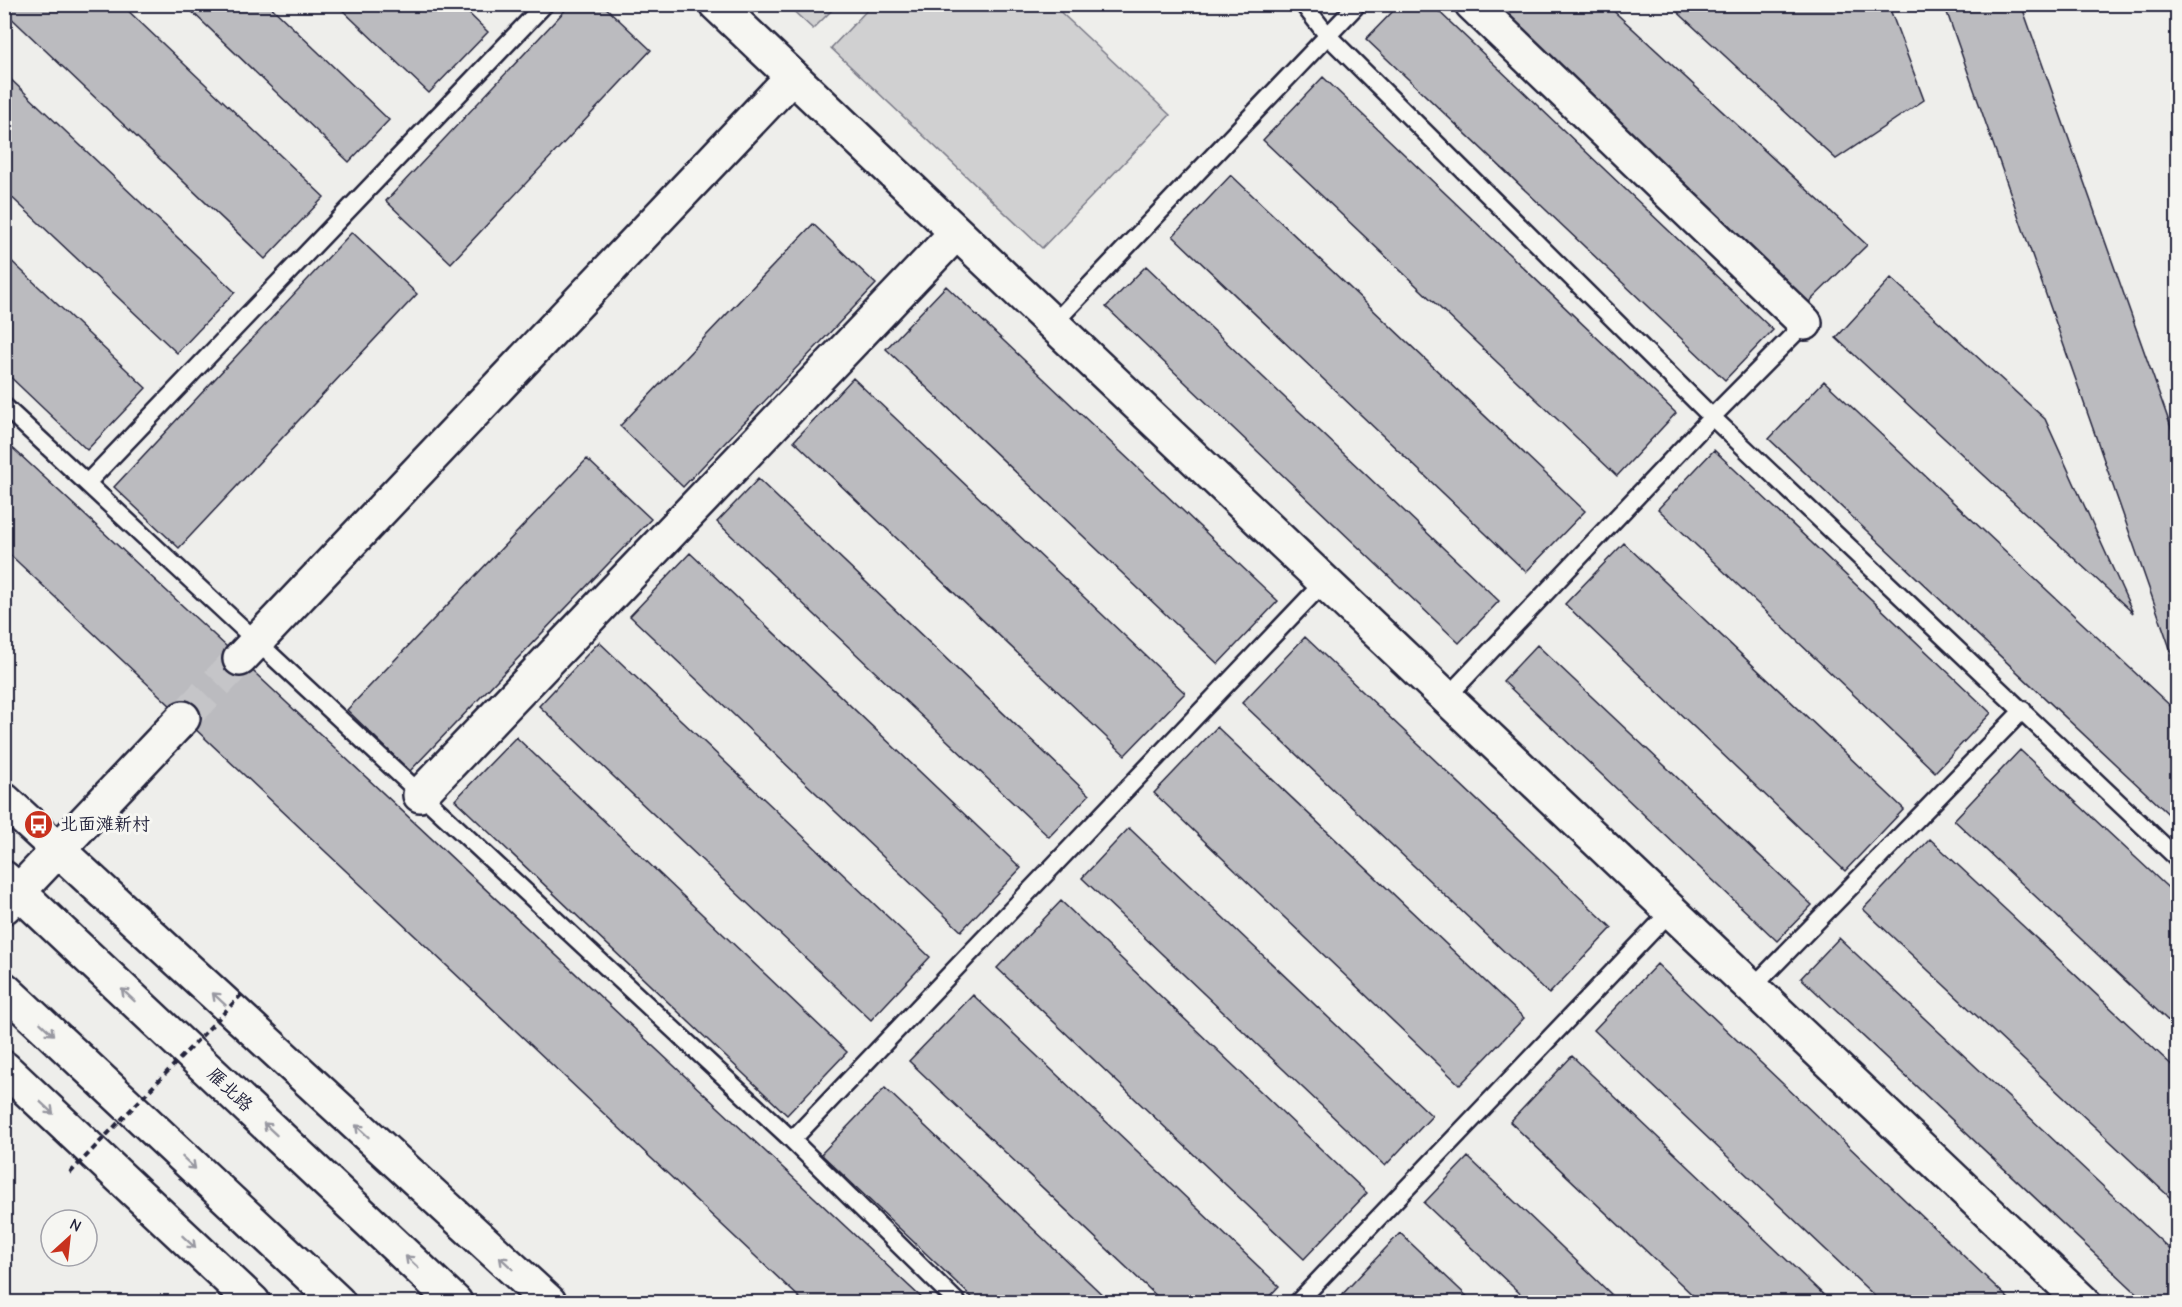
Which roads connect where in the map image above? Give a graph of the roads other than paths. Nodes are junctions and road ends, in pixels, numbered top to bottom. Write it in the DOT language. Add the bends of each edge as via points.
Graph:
graph roads {
  1 [pos="545,4"];
  2 [pos="716,4"];
  3 [pos="1303,4"];
  4 [pos="1472,4"];
  5 [pos="1355,7"];
  6 [pos="1328,36"];
  7 [pos="792,77"];
  8 [pos="956,233"];
  9 [pos="1805,323"];
  10 [pos="1053,324"];
  11 [pos="4,406"];
  12 [pos="1712,417"];
  13 [pos="87,483"];
  14 [pos="1324,582"];
  15 [pos="248,650"];
  16 [pos="1446,698"];
  17 [pos="2023,710"];
  18 [pos="183,718"];
  19 [pos="420,795"];
  20 [pos="4,800"];
  21 [pos="58,851"];
  22 [pos="2178,859"];
  23 [pos="9,892"];
  24 [pos="1671,911"];
  25 [pos="1752,988"];
  26 [pos="4,989"];
  27 [pos="4,1068"];
  28 [pos="792,1140"];
  29 [pos="253,1302"];
  30 [pos="338,1302"];
  31 [pos="455,1302"];
  32 [pos="549,1302"];
  33 [pos="957,1302"];
  34 [pos="1298,1302"];
  35 [pos="2083,1302"];
  1 -- 13 [label="lane"];
  2 -- 7 [label="street"];
  3 -- 6 [label="lane"];
  4 -- 9 [label="street"];
  5 -- 6 [label="lane"];
  6 -- 10 [label="lane"];
  6 -- 12 [label="lane"];
  7 -- 8 [label="street"];
  7 -- 15 [label="street"];
  8 -- 10 [label="street"];
  8 -- 19 [label="street"];
  9 -- 12 [label="lane"];
  10 -- 14 [label="street"];
  11 -- 13 [label="lane"];
  12 -- 16 [label="lane"];
  12 -- 17 [label="lane"];
  13 -- 15 [label="lane"];
  14 -- 16 [label="street"];
  14 -- 28 [label="lane"];
  15 -- 19 [label="lane"];
  16 -- 24 [label="street"];
  17 -- 22 [label="lane"];
  17 -- 25 [label="lane"];
  18 -- 21 [label="street"];
  19 -- 28 [label="lane"];
  20 -- 21 [label="street"];
  21 -- 23 [label="street"];
  32 -- 21 [label="street, one-way"];
  31 -- 23 [label="street, 雁北路, one-way"];
  24 -- 25 [label="street"];
  24 -- 34 [label="lane"];
  25 -- 35 [label="street"];
  26 -- 30 [label="street, one-way"];
  27 -- 29 [label="street, one-way"];
  28 -- 33 [label="lane"];
}
